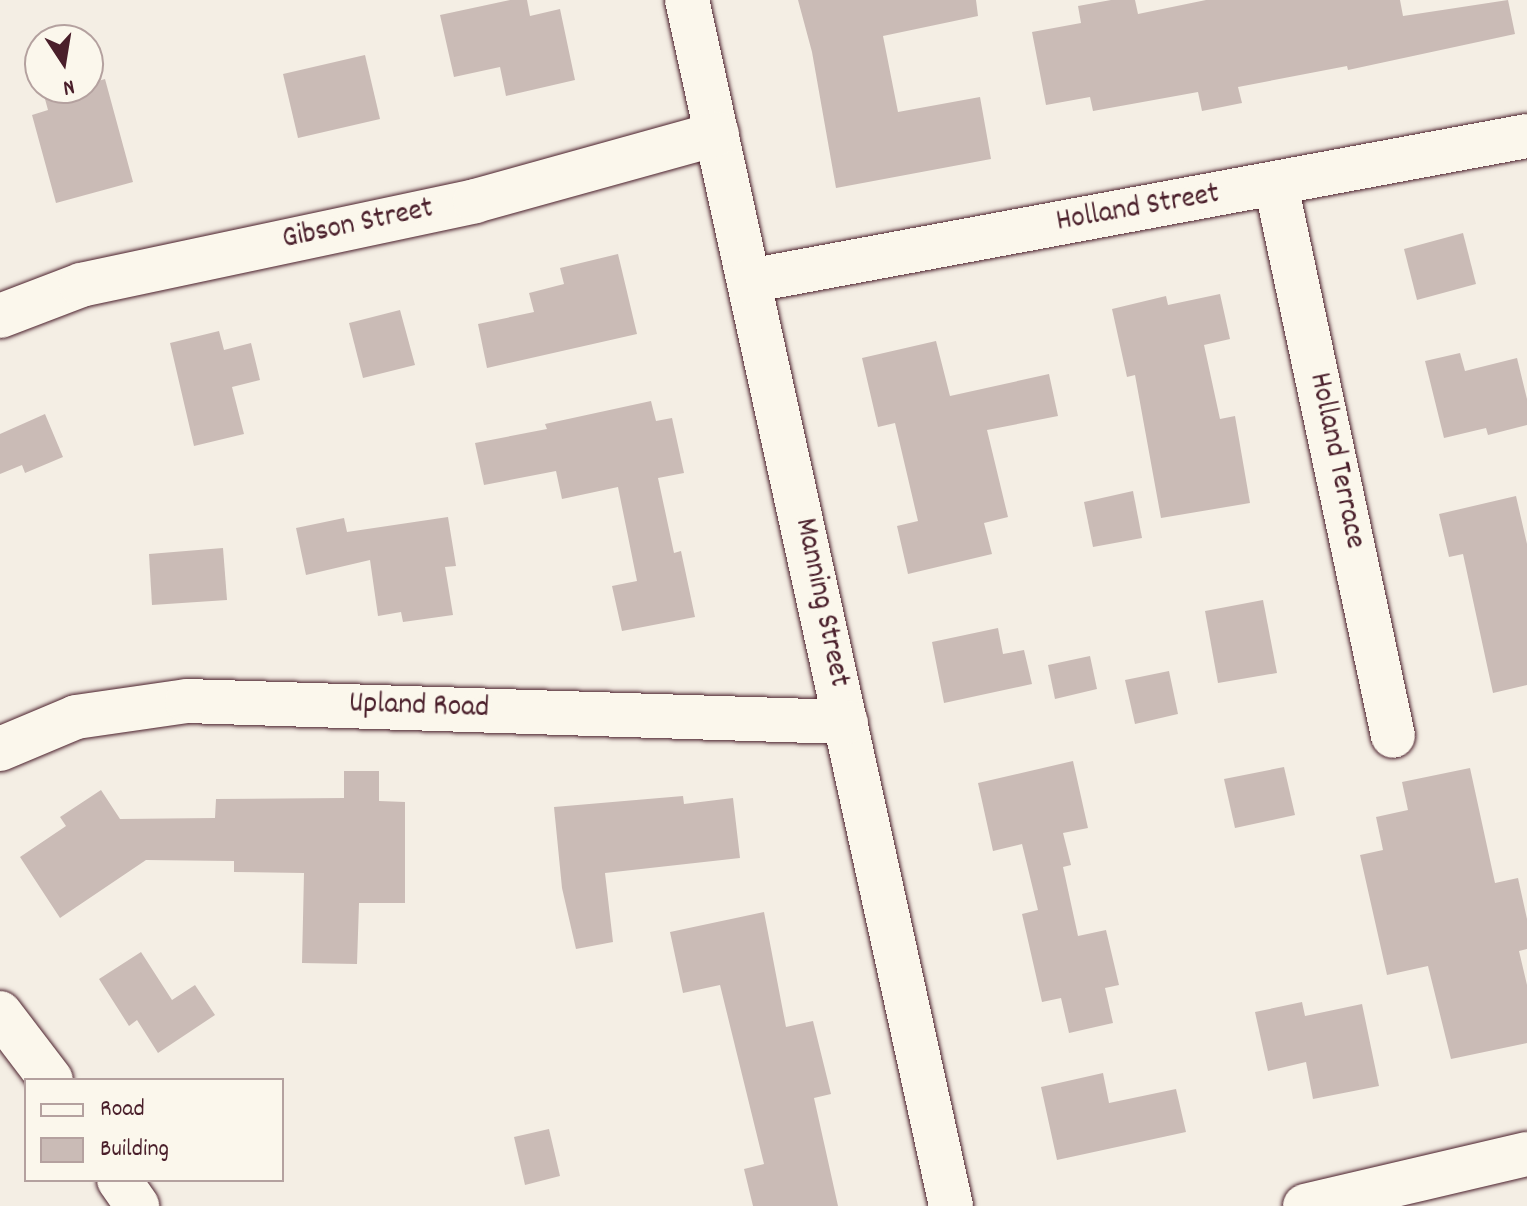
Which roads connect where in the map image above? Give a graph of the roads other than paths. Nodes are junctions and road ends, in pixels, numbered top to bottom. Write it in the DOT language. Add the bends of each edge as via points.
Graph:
graph roads {
  1 [pos="687,0"];
  2 [pos="717,134"];
  3 [pos="1527,136"];
  4 [pos="1276,185"];
  5 [pos="749,281"];
  6 [pos="0,316"];
  7 [pos="846,722"];
  8 [pos="1393,736"];
  9 [pos="0,749"];
  10 [pos="0,1013"];
  11 [pos="49,1078"];
  12 [pos="1527,1154"];
  13 [pos="120,1182"];
  14 [pos="137,1206"];
  15 [pos="951,1206"];
  16 [pos="1305,1206"];
  1 -- 2 [label="street, Manning Street"];
  2 -- 5 [label="street, Manning Street"];
  2 -- 6 [label="street, Gibson Street" via="475,201 81,285"];
  3 -- 4 [label="street, Holland Street"];
  4 -- 5 [label="street, Holland Street"];
  4 -- 8 [label="street, Holland Terrace"];
  5 -- 7 [label="street, Manning Street"];
  7 -- 9 [label="street, Upland Road" via="187,701 76,717"];
  7 -- 15 [label="street, Manning Street"];
  10 -- 11 [label="street"];
  12 -- 16 [label="street"];
  13 -- 14 [label="street"];
}
